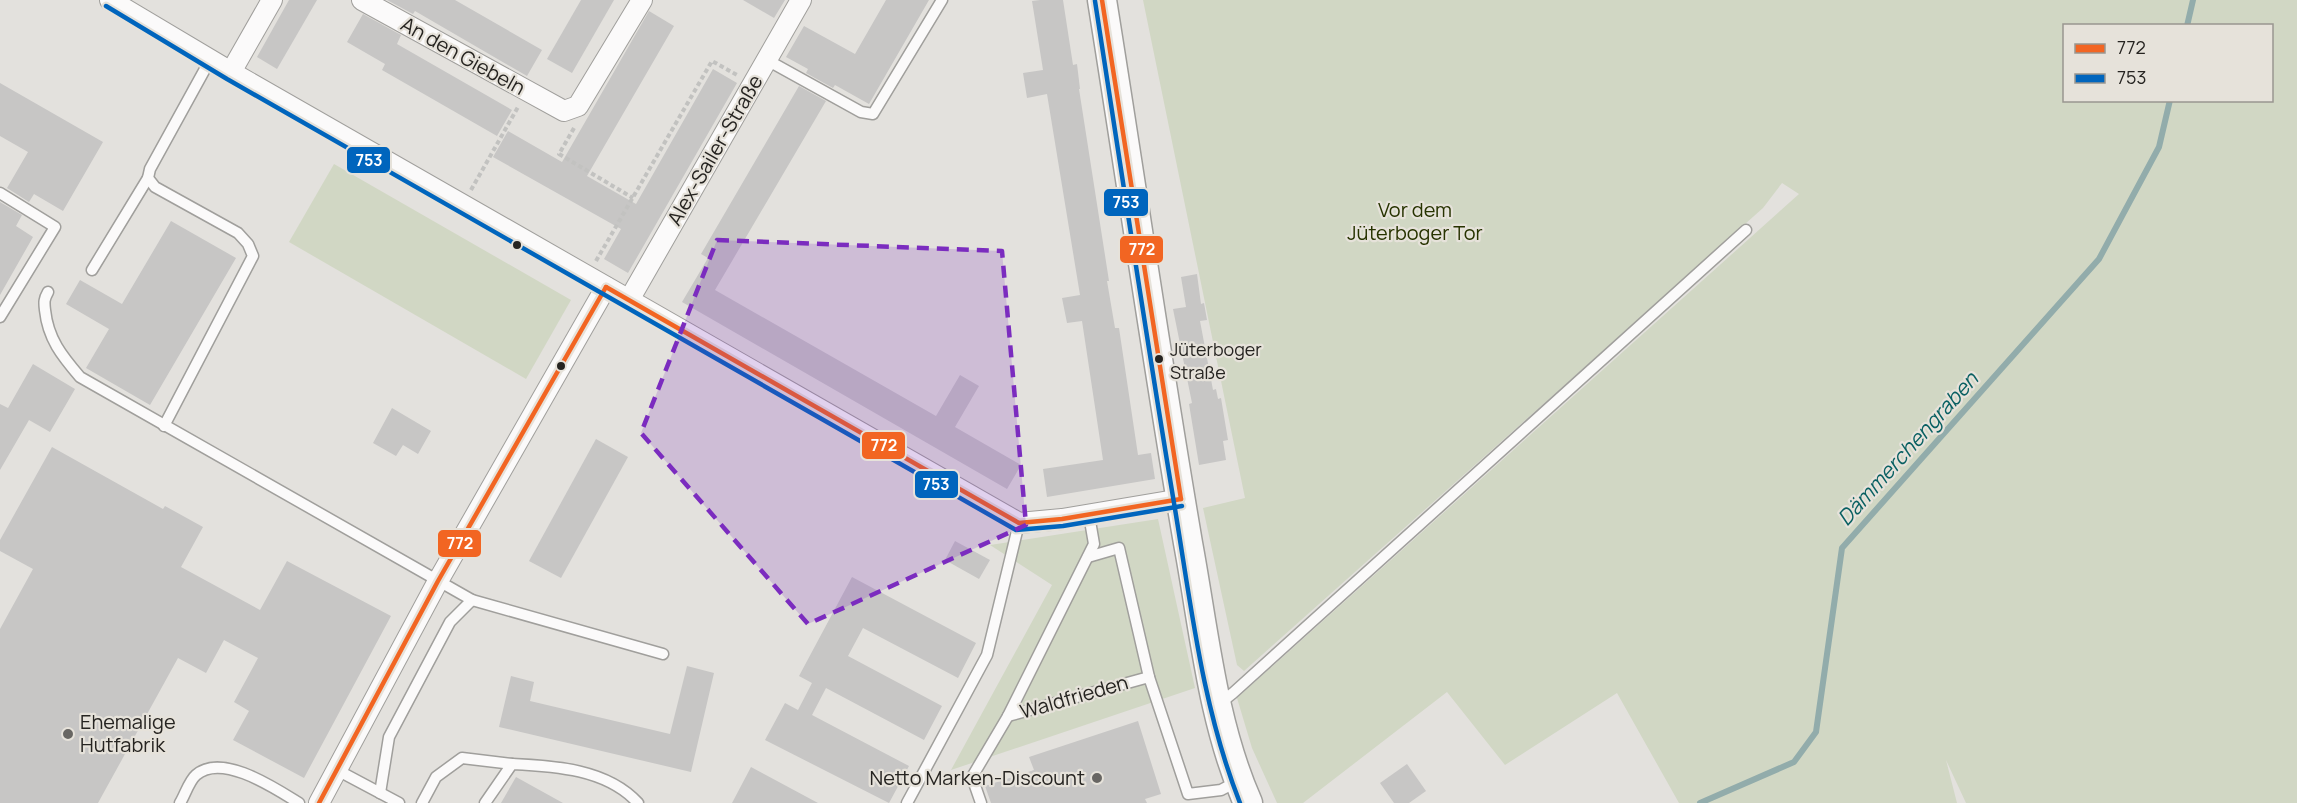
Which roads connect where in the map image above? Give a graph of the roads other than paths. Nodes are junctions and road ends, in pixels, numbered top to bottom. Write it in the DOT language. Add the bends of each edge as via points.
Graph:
graph roads {
  1 [pos="110,0"];
  2 [pos="272,0"];
  3 [pos="362,0"];
  4 [pos="642,0"];
  5 [pos="801,0"];
  6 [pos="942,0"];
  7 [pos="1102,0"];
  8 [pos="210,60"];
  9 [pos="767,60"];
  10 [pos="231,72"];
  11 [pos="148,177"];
  12 [pos="0,194"];
  13 [pos="1746,230"];
  14 [pos="92,270"];
  15 [pos="606,287"];
  16 [pos="48,292"];
  17 [pos="629,300"];
  18 [pos="0,317"];
  19 [pos="164,426"];
  20 [pos="1181,499"];
  21 [pos="1089,515"];
  22 [pos="1018,523"];
  23 [pos="1088,557"];
  24 [pos="438,581"];
  25 [pos="472,600"];
  26 [pos="663,654"];
  27 [pos="1149,676"];
  28 [pos="1217,705"];
  29 [pos="1008,716"];
  30 [pos="512,764"];
  31 [pos="337,770"];
  32 [pos="1243,792"];
  33 [pos="380,793"];
  34 [pos="180,803"];
  35 [pos="299,803"];
  36 [pos="319,803"];
  37 [pos="399,803"];
  38 [pos="422,803"];
  39 [pos="485,803"];
  40 [pos="638,803"];
  41 [pos="907,803"];
  42 [pos="981,803"];
  1 -- 8 [label="street"];
  2 -- 10 [label="street"];
  3 -- 4 [label="street, An den Giebeln" via="567,110 578,105"];
  5 -- 9 [label="street, Alex-Sailer-Straße"];
  6 -- 9 [label="lane" via="873,114 861,112"];
  7 -- 20 [label="main road"];
  8 -- 10 [label="street"];
  8 -- 11 [label="lane"];
  9 -- 17 [label="street, Alex-Sailer-Straße"];
  10 -- 15 [label="street"];
  11 -- 14 [label="lane"];
  11 -- 19 [label="lane" via="155,187 238,233 253,256"];
  12 -- 18 [label="lane" via="55,227"];
  13 -- 28 [label="lane"];
  15 -- 17 [label="street"];
  15 -- 24 [label="street"];
  16 -- 19 [label="lane" via="44,298 46,326 57,350 80,377"];
  17 -- 22 [label="street"];
  19 -- 24 [label="lane"];
  20 -- 21 [label="street"];
  20 -- 28 [label="main road"];
  21 -- 22 [label="street"];
  21 -- 23 [label="lane, Waldfrieden" via="1094,544"];
  22 -- 41 [label="lane" via="987,655"];
  23 -- 27 [label="lane" via="1119,548"];
  23 -- 29 [label="lane, Waldfrieden"];
  24 -- 25 [label="lane"];
  24 -- 31 [label="street"];
  25 -- 26 [label="lane"];
  25 -- 33 [label="lane" via="450,622 389,737"];
  27 -- 29 [label="lane, Waldfrieden"];
  27 -- 32 [label="lane, Waldfrieden" via="1188,794"];
  28 -- 32 [label="main road"];
  29 -- 42 [label="lane" via="972,777"];
  30 -- 38 [label="lane" via="462,758 435,777"];
  30 -- 39 [label="lane"];
  30 -- 40 [label="lane" via="553,766 610,781"];
  31 -- 33 [label="lane"];
  31 -- 36 [label="street"];
  33 -- 37 [label="lane"];
  34 -- 35 [label="lane" via="195,776 221,769 240,771"];
}
